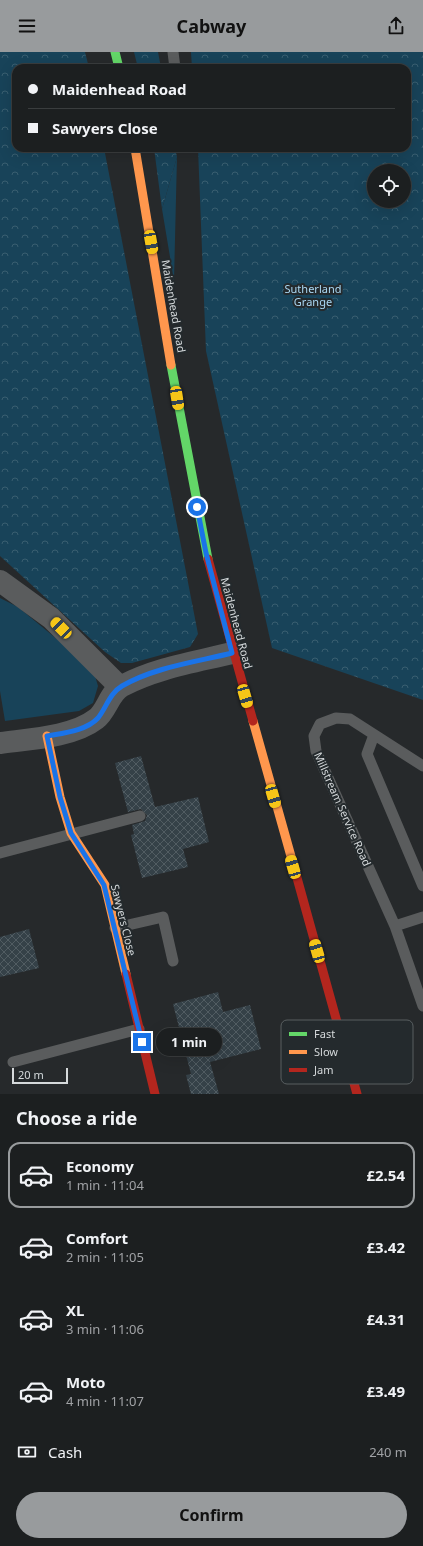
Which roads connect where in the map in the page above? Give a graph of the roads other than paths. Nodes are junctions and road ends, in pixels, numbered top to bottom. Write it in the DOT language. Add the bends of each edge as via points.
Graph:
graph roads {
  1 [pos="115,52"];
  2 [pos="173,52"];
  3 [pos="118,64"];
  4 [pos="174,64"];
  5 [pos="136,152"];
  6 [pos="0,581"];
  7 [pos="232,653"];
  8 [pos="120,687"];
  9 [pos="374,735"];
  10 [pos="47,736"];
  11 [pos="0,744"];
  12 [pos="423,766"];
  13 [pos="140,816"];
  14 [pos="71,833"];
  15 [pos="0,853"];
  16 [pos="423,886"];
  17 [pos="423,917"];
  18 [pos="395,926"];
  19 [pos="115,928"];
  20 [pos="173,961"];
  21 [pos="423,1006"];
  22 [pos="336,1020"];
  23 [pos="139,1028"];
  24 [pos="12,1062"];
  25 [pos="354,1084"];
  26 [pos="155,1094"];
  27 [pos="357,1094"];
  1 -- 3 [label="main road"];
  2 -- 4 [label="lane"];
  5 -- 7 [label="main road, Maidenhead Road" via="203,538"];
  6 -- 8 [label="street" via="51,618"];
  7 -- 8 [label="street" via="149,673"];
  7 -- 22 [label="main road, Maidenhead Road"];
  8 -- 10 [label="street" via="97,718 79,729"];
  9 -- 12 [label="lane, Millstream Service Road"];
  9 -- 16 [label="lane" via="367,754"];
  9 -- 18 [label="lane, Millstream Service Road" via="350,719 336,718 320,724 314,736 316,751"];
  10 -- 11 [label="street"];
  10 -- 14 [label="main road, Sawyers Close" via="60,797"];
  13 -- 14 [label="lane"];
  14 -- 15 [label="lane"];
  14 -- 19 [label="main road, Sawyers Close" via="104,885"];
  17 -- 18 [label="lane"];
  18 -- 21 [label="lane, Millstream Service Road"];
  19 -- 20 [label="lane" via="162,917"];
  19 -- 23 [label="main road, Sawyers Close"];
  23 -- 24 [label="lane"];
  23 -- 26 [label="main road, Sawyers Close"];
  25 -- 27 [label="main road, Maidenhead Road"];
}
